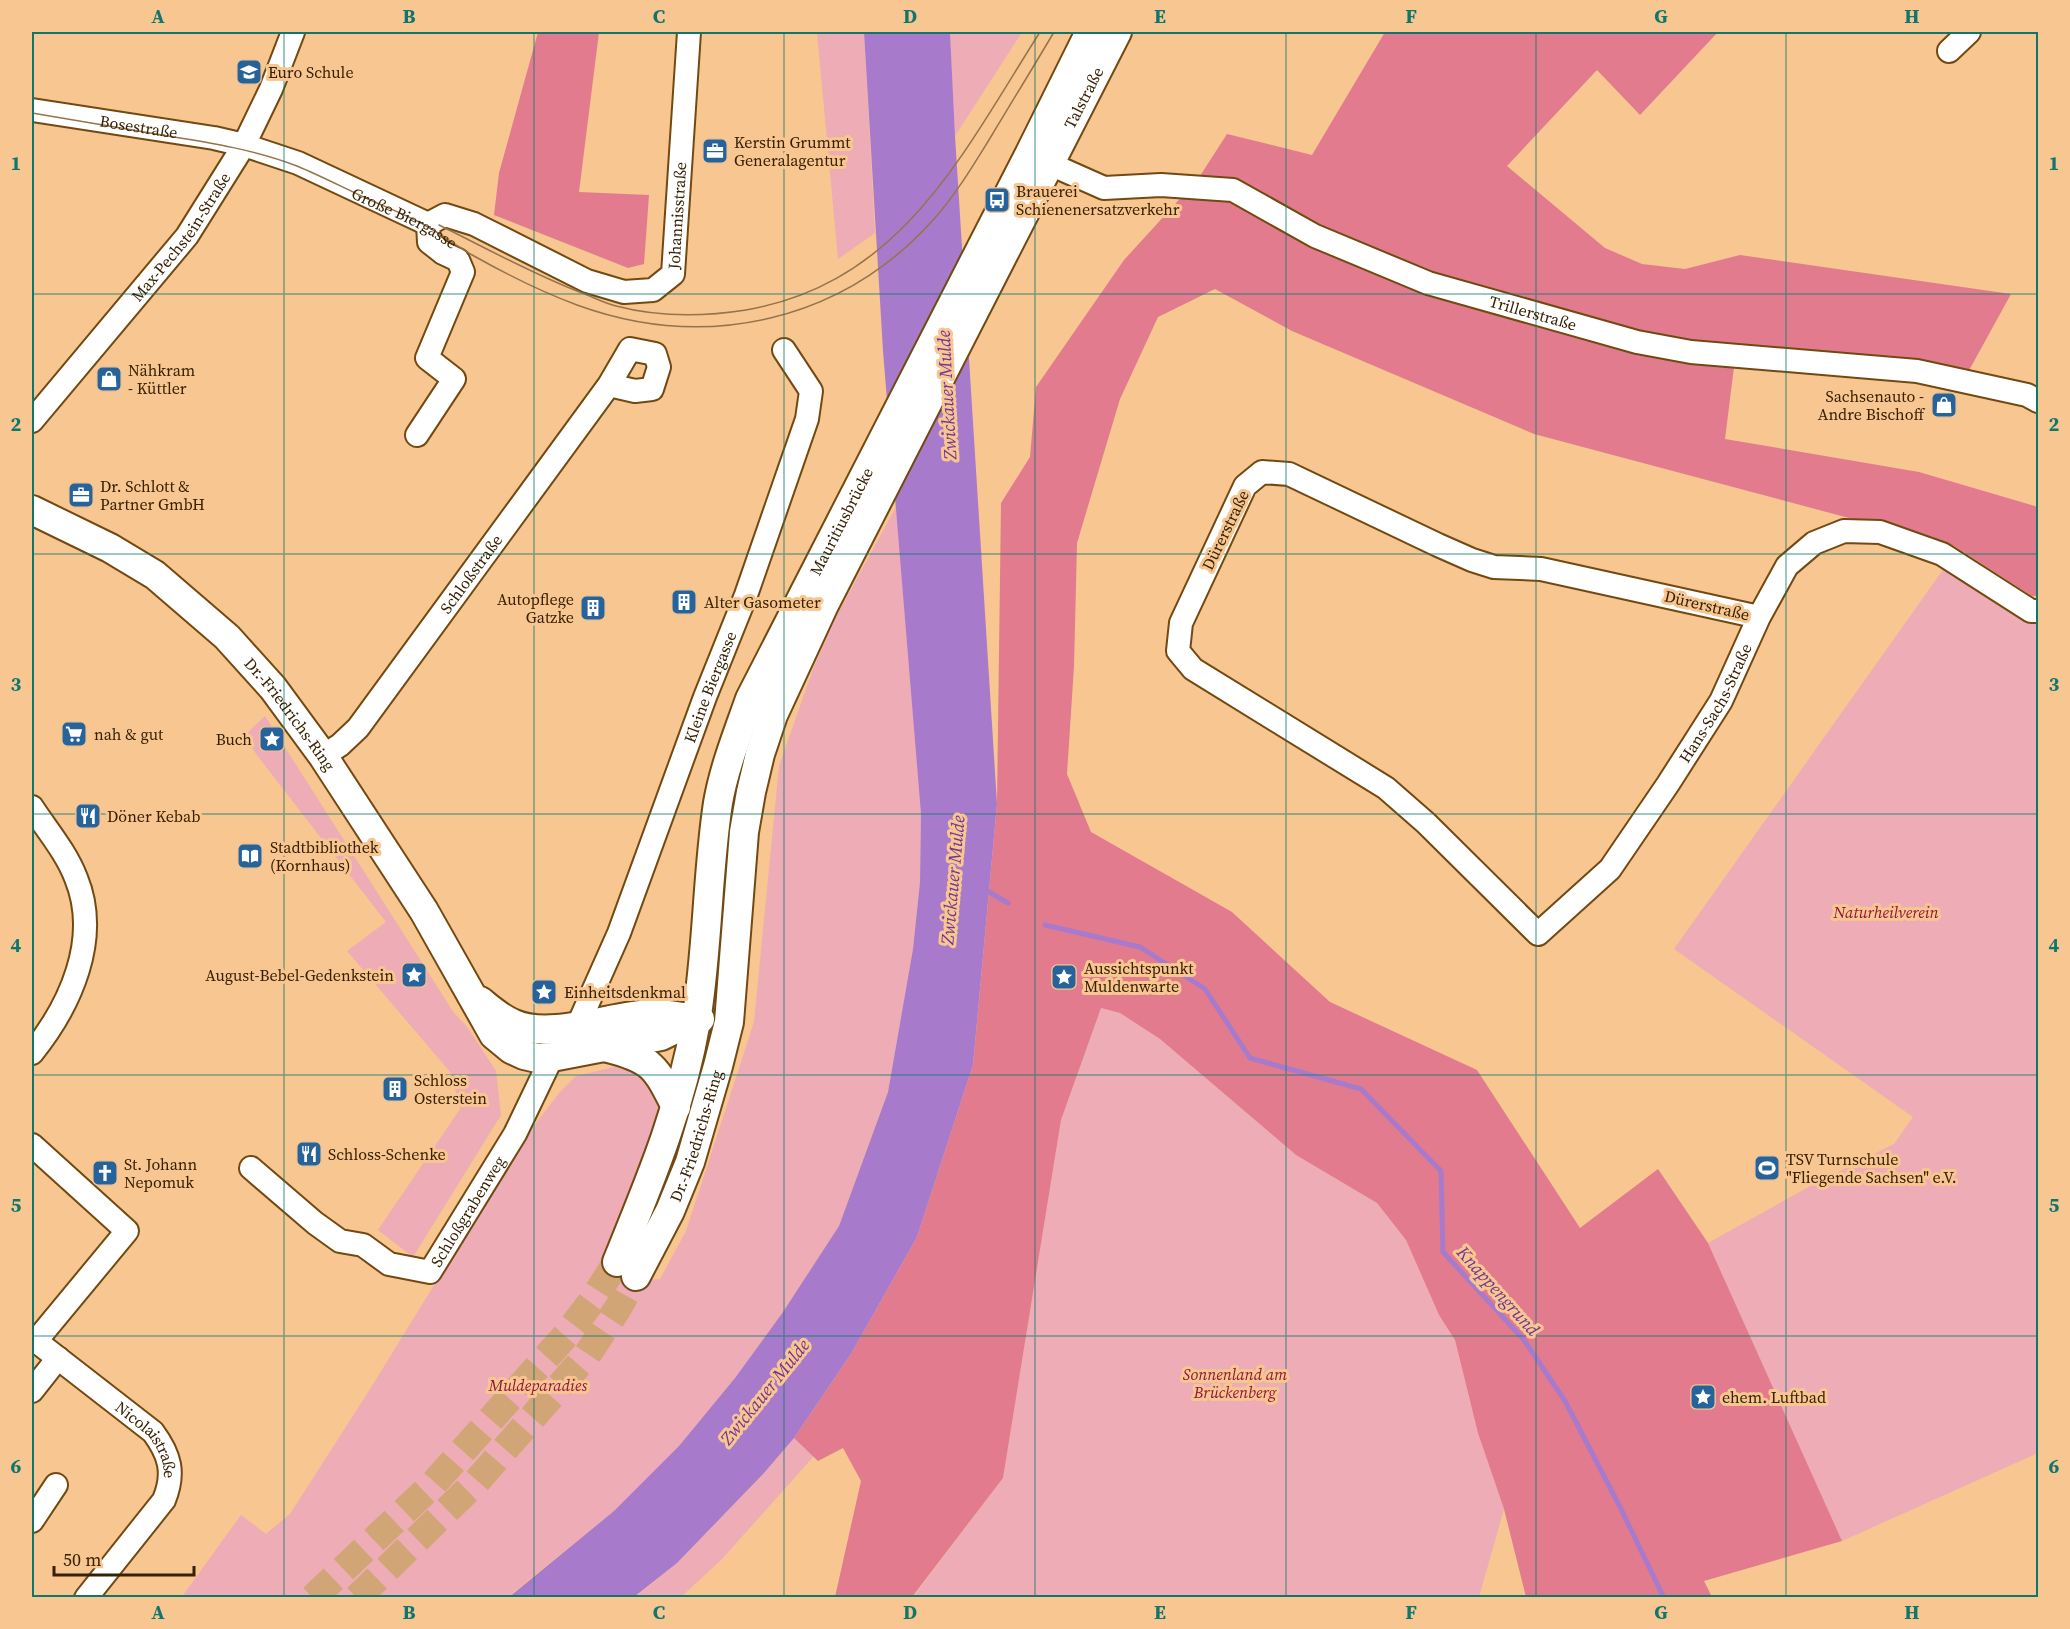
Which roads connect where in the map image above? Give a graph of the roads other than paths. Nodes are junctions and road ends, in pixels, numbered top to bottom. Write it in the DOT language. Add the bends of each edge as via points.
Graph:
graph roads {
  1 [pos="293,32"];
  2 [pos="689,32"];
  3 [pos="1090,32"];
  4 [pos="1117,32"];
  5 [pos="1969,32"];
  6 [pos="1949,51"];
  7 [pos="32,110"];
  8 [pos="244,145"];
  9 [pos="1040,158"];
  10 [pos="428,224"];
  11 [pos="784,350"];
  12 [pos="609,385"];
  13 [pos="2038,401"];
  14 [pos="32,421"];
  15 [pos="417,435"];
  16 [pos="32,510"];
  17 [pos="2038,611"];
  18 [pos="1759,617"];
  19 [pos="323,756"];
  20 [pos="32,807"];
  21 [pos="1538,934"];
  22 [pos="472,995"];
  23 [pos="696,1019"];
  24 [pos="729,1022"];
  25 [pos="578,1025"];
  26 [pos="608,1048"];
  27 [pos="32,1053"];
  28 [pos="552,1058"];
  29 [pos="676,1107"];
  30 [pos="32,1145"];
  31 [pos="251,1168"];
  32 [pos="34,1339"];
  33 [pos="58,1358"];
  34 [pos="32,1391"];
  35 [pos="56,1485"];
  36 [pos="32,1521"];
  37 [pos="86,1598"];
  1 -- 8 [label="street, Max-Pechstein-Straße"];
  2 -- 10 [label="street, Johannisstraße" via="673,274 655,289 624,292 587,281 474,224 445,215"];
  3 -- 9 [label="main road, Talstraße"];
  4 -- 9 [label="main road, Talstraße"];
  5 -- 6 [label="street"];
  7 -- 8 [label="street, Bosestraße"];
  8 -- 10 [label="street, Große Biergasse" via="298,163"];
  8 -- 14 [label="street, Max-Pechstein-Straße" via="187,236"];
  9 -- 13 [label="street, Trillerstraße" via="1104,188 1161,185 1233,190 1314,236 1428,283 1637,342 1691,352 1917,370 2027,394"];
  9 -- 23 [label="main road, Mauritiusbrücke" via="826,550 750,699 718,801"];
  9 -- 24 [label="main road, Mauritiusbrücke" via="1027,209 823,607 773,715 751,792 740,872"];
  10 -- 15 [label="street, Große Biergasse" via="429,242 458,260 463,273 428,358 453,379"];
  11 -- 25 [label="street, Kleine Biergasse" via="811,391 807,419 746,595 619,933"];
  12 -- 19 [label="street, Schloßstraße" via="358,728"];
  16 -- 19 [label="main road, Dr.-Friedrichs-Ring" via="155,575 226,637 269,682"];
  17 -- 18 [label="street, Hans-Sachs-Straße" via="2031,611 1942,554 1880,532 1844,531 1814,543 1787,566"];
  18 -- 21 [label="street, Hans-Sachs-Straße" via="1721,701 1610,869"];
  18 -- 21 [label="street, Dürerstraße" via="1540,569 1494,567 1289,474 1262,472 1245,486 1181,623 1178,651 1193,669 1386,788"];
  19 -- 22 [label="main road, Dr.-Friedrichs-Ring" via="424,911"];
  20 -- 27 [label="street" via="76,877 83,899 85,928 74,984 51,1030"];
  22 -- 25 [label="main road, Dr.-Friedrichs-Ring" via="522,1027 545,1030"];
  22 -- 28 [label="main road, Dr.-Friedrichs-Ring" via="487,1025 502,1042 524,1055"];
  23 -- 24 [label="main road, Dr.-Friedrichs-Ring"];
  23 -- 25 [label="main road, Dr.-Friedrichs-Ring" via="648,1014"];
  23 -- 26 [label="main road, Dr.-Friedrichs-Ring" via="662,1036"];
  23 -- 29 [label="main road, Dr.-Friedrichs-Ring"];
  24 -- 29 [label="main road, Dr.-Friedrichs-Ring" via="690,1162 670,1211 626,1269"];
  26 -- 28 [label="main road, Dr.-Friedrichs-Ring"];
  26 -- 29 [label="main road" via="633,1054 652,1066"];
  28 -- 31 [label="street, Schloßgrabenweg" via="515,1134 430,1272 389,1264 363,1245 340,1241"];
  30 -- 32 [label="street" via="127,1231"];
  32 -- 33 [label="street, Nicolaistraße"];
  33 -- 34 [label="street"];
  33 -- 37 [label="street, Nicolaistraße" via="153,1432 165,1447 169,1463 171,1483 164,1500"];
  35 -- 36 [label="street"];
}
